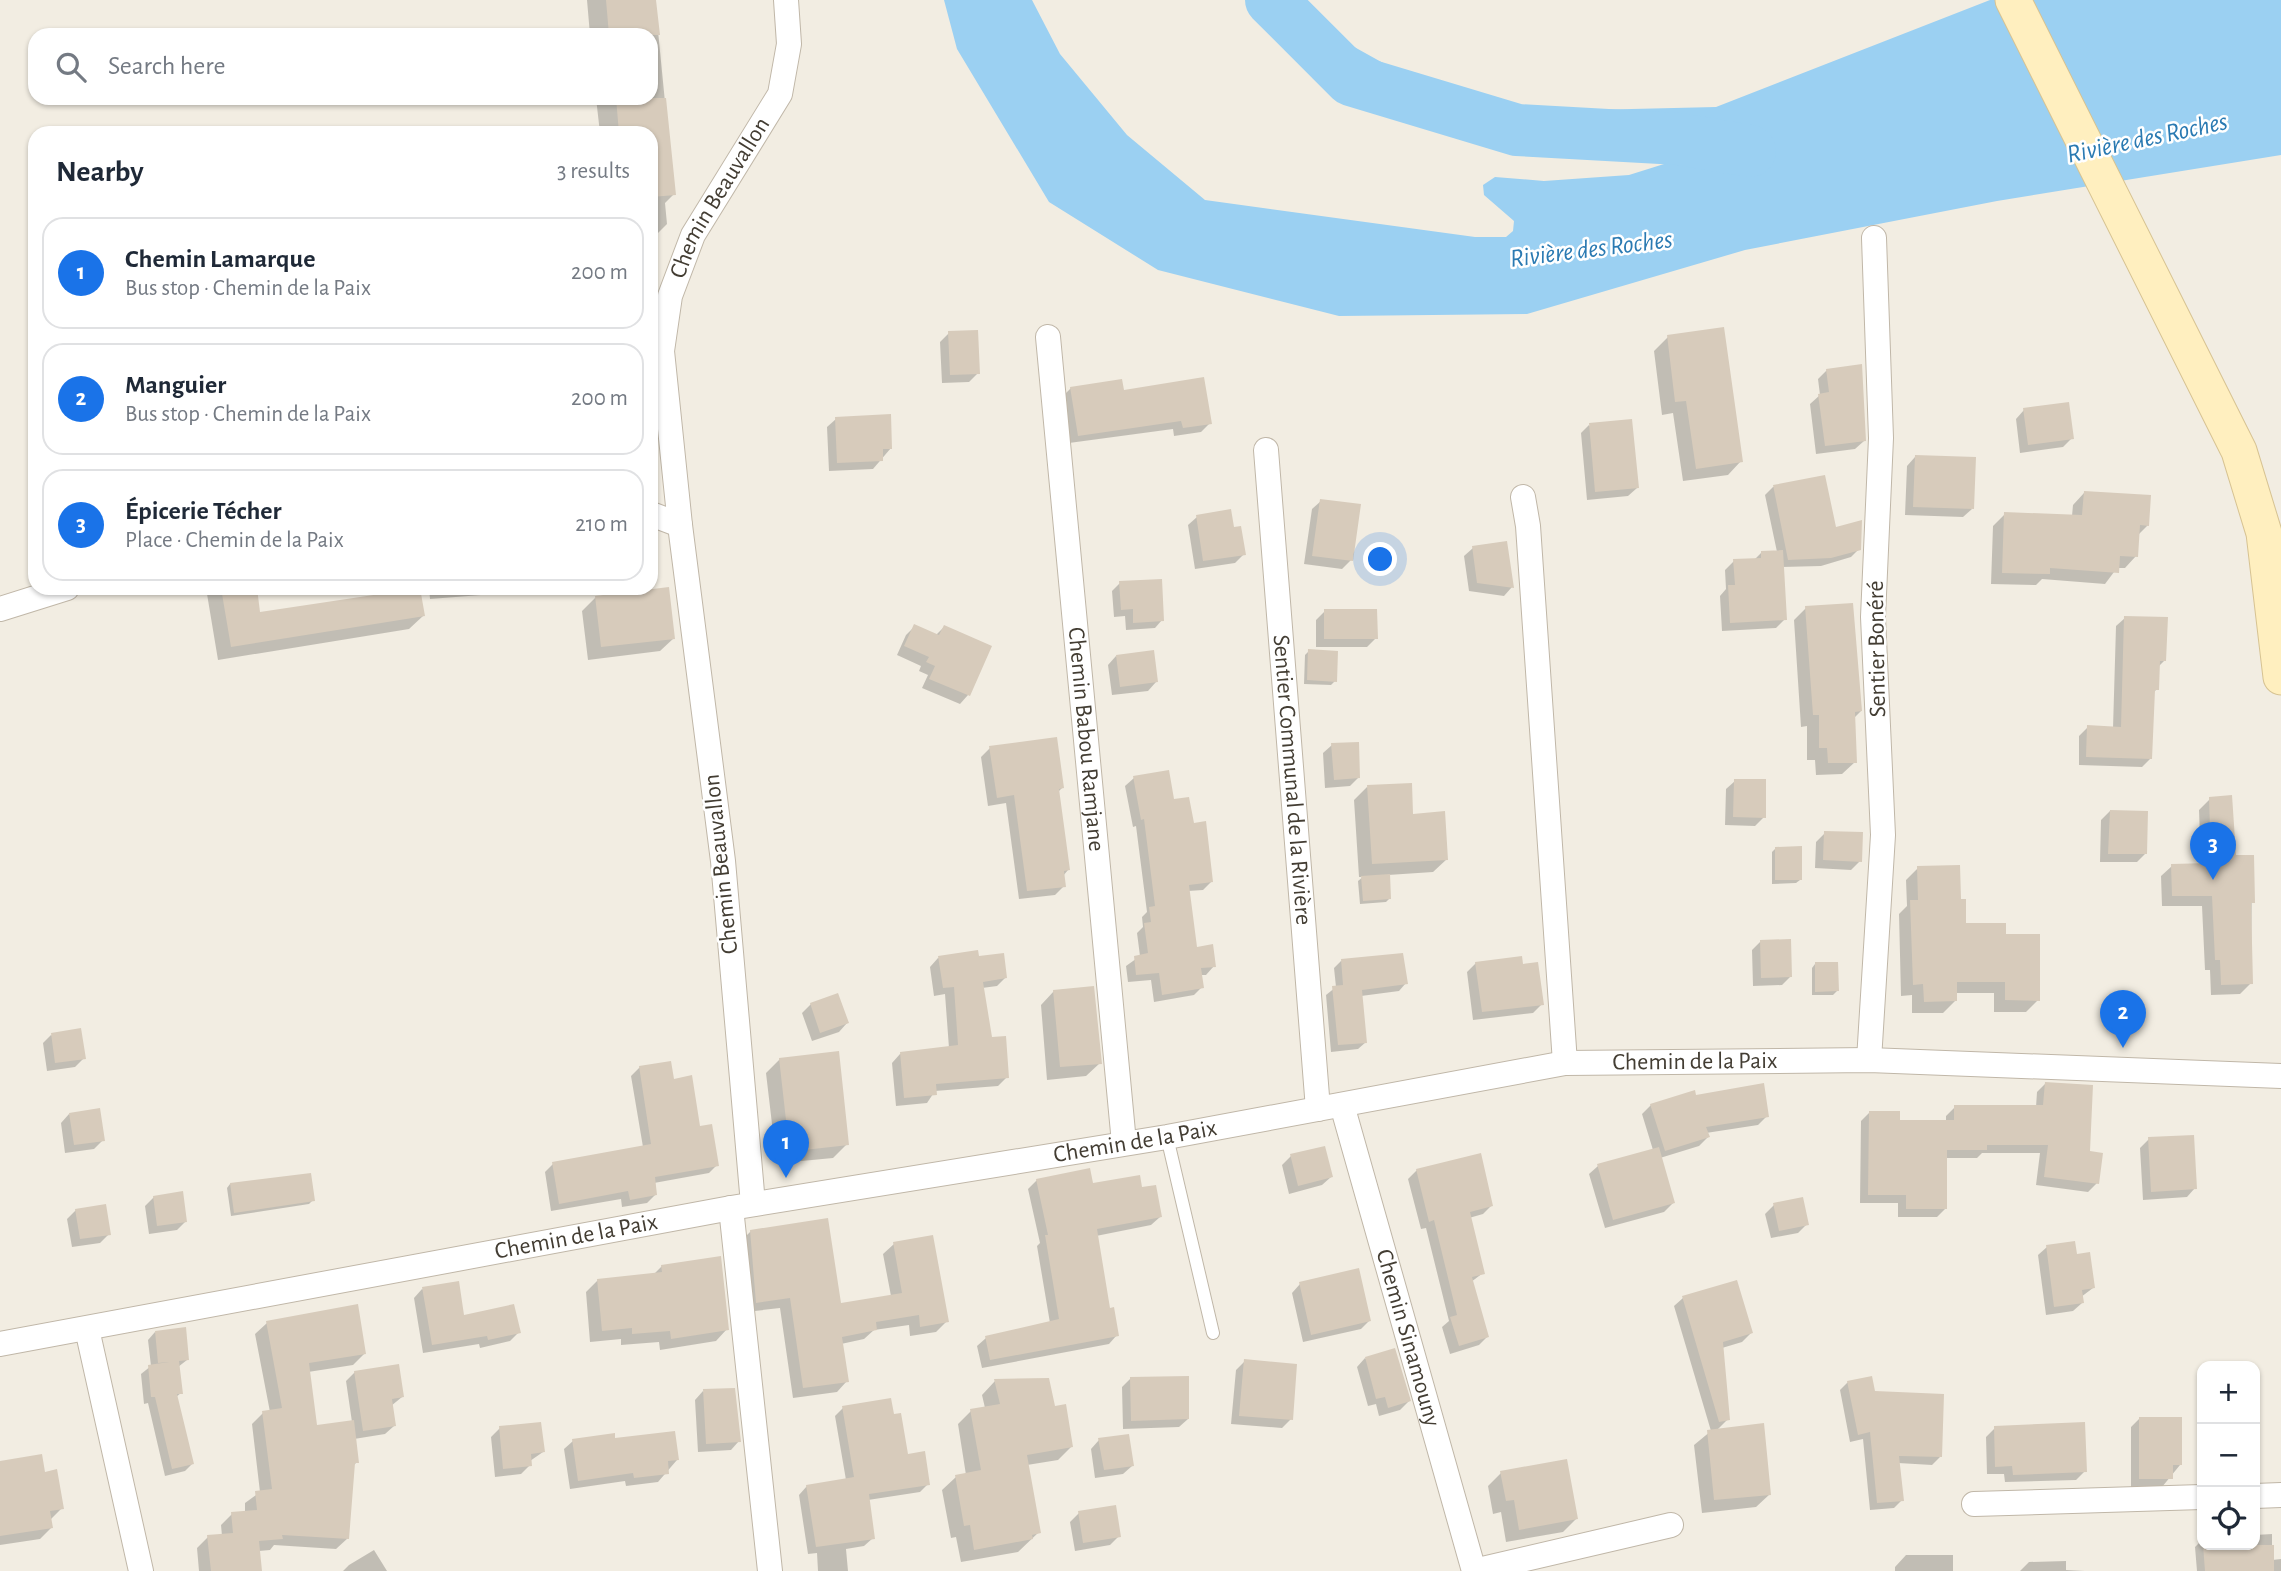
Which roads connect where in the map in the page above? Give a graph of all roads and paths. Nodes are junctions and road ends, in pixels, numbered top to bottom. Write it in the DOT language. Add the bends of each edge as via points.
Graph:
graph roads {
  1 [pos="786,0"];
  2 [pos="2013,0"];
  3 [pos="1874,238"];
  4 [pos="1048,337"];
  5 [pos="1266,450"];
  6 [pos="1523,497"];
  7 [pos="658,517"];
  8 [pos="680,525"];
  9 [pos="45,595"];
  10 [pos="0,609"];
  11 [pos="2281,677"];
  12 [pos="1869,1060"];
  13 [pos="1565,1063"];
  14 [pos="2281,1076"];
  15 [pos="1330,1107"];
  16 [pos="1167,1137"];
  17 [pos="1124,1143"];
  18 [pos="742,1206"];
  19 [pos="87,1329"];
  20 [pos="1213,1333"];
  21 [pos="0,1344"];
  22 [pos="2281,1495"];
  23 [pos="2260,1496"];
  24 [pos="2197,1497"];
  25 [pos="1974,1504"];
  26 [pos="1671,1525"];
  27 [pos="141,1571"];
  28 [pos="770,1571"];
  29 [pos="1474,1571"];
  1 -- 8 [label="street, Chemin Beauvallon" via="789,44 780,94 693,235 670,296 662,351"];
  2 -- 11 [label="main road" via="2238,451 2264,533"];
  3 -- 12 [label="street, Sentier Bonéré" via="1881,439 1873,617 1884,835"];
  4 -- 17 [label="street, Chemin Babou Ramjane"];
  5 -- 15 [label="street, Sentier Communal de la Rivière"];
  6 -- 13 [label="street"];
  7 -- 8 [label="street"];
  8 -- 18 [label="street, Chemin Beauvallon" via="723,860"];
  9 -- 10 [label="street"];
  12 -- 13 [label="street, Chemin de la Paix"];
  12 -- 14 [label="street, Chemin de la Paix"];
  13 -- 15 [label="street, Chemin de la Paix"];
  15 -- 16 [label="street, Chemin de la Paix"];
  15 -- 29 [label="street, Chemin Sinamouny"];
  16 -- 17 [label="street, Chemin de la Paix"];
  16 -- 20 [label="lane"];
  17 -- 18 [label="street, Chemin de la Paix"];
  18 -- 19 [label="street, Chemin de la Paix"];
  18 -- 28 [label="street, Chemin Beauvallon"];
  19 -- 21 [label="street, Chemin de la Paix"];
  19 -- 27 [label="street"];
  22 -- 23 [label="street"];
  24 -- 25 [label="street"];
  26 -- 29 [label="street, Chemin Sinamouny"];
}
